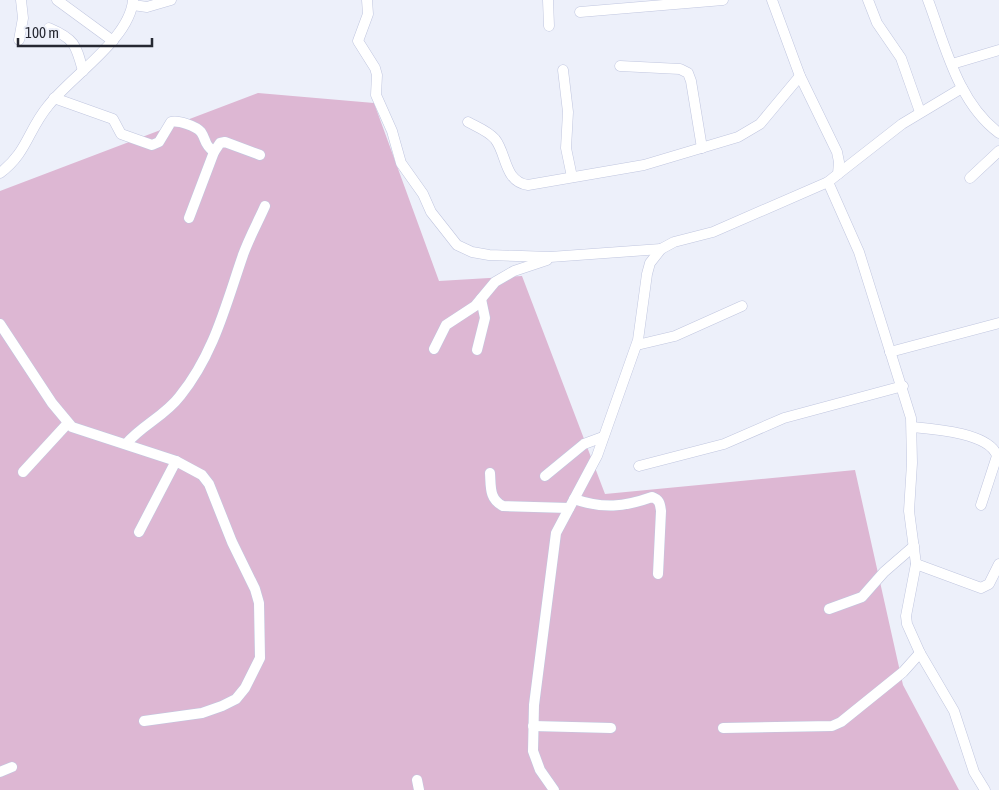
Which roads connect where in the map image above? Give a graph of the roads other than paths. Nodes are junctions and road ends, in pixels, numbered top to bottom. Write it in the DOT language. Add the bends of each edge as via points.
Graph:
graph roads {
  1 [pos="21,0"];
  2 [pos="57,0"];
  3 [pos="171,0"];
  4 [pos="367,0"];
  5 [pos="548,0"];
  6 [pos="723,0"];
  7 [pos="772,0"];
  8 [pos="868,0"];
  9 [pos="928,0"];
  10 [pos="133,2"];
  11 [pos="580,12"];
  12 [pos="550,26"];
  13 [pos="49,28"];
  14 [pos="19,40"];
  15 [pos="113,41"];
  16 [pos="999,50"];
  17 [pos="952,64"];
  18 [pos="620,66"];
  19 [pos="563,70"];
  20 [pos="83,71"];
  21 [pos="800,76"];
  22 [pos="962,88"];
  23 [pos="54,98"];
  24 [pos="920,112"];
  25 [pos="468,122"];
  26 [pos="999,132"];
  27 [pos="702,148"];
  28 [pos="999,151"];
  29 [pos="214,152"];
  30 [pos="260,155"];
  31 [pos="0,173"];
  32 [pos="838,174"];
  33 [pos="572,177"];
  34 [pos="970,178"];
  35 [pos="828,182"];
  36 [pos="265,206"];
  37 [pos="189,218"];
  38 [pos="661,248"];
  39 [pos="555,257"];
  40 [pos="481,300"];
  41 [pos="742,306"];
  42 [pos="999,323"];
  43 [pos="0,324"];
  44 [pos="637,345"];
  45 [pos="434,349"];
  46 [pos="477,350"];
  47 [pos="890,352"];
  48 [pos="902,386"];
  49 [pos="68,423"];
  50 [pos="912,427"];
  51 [pos="603,437"];
  52 [pos="126,444"];
  53 [pos="176,461"];
  54 [pos="639,466"];
  55 [pos="23,472"];
  56 [pos="490,473"];
  57 [pos="545,476"];
  58 [pos="572,504"];
  59 [pos="981,505"];
  60 [pos="139,532"];
  61 [pos="914,546"];
  62 [pos="916,564"];
  63 [pos="999,564"];
  64 [pos="658,574"];
  65 [pos="829,609"];
  66 [pos="920,653"];
  67 [pos="144,721"];
  68 [pos="533,726"];
  69 [pos="611,728"];
  70 [pos="724,728"];
  71 [pos="12,767"];
  72 [pos="0,772"];
  73 [pos="554,790"];
  74 [pos="985,790"];
  1 -- 14 [label="street" via="23,18"];
  2 -- 15 [label="street"];
  3 -- 10 [label="street" via="159,5"];
  4 -- 39 [label="street" via="368,14 359,33 359,46 375,68 376,95 392,130 401,163 442,229 457,245 472,252"];
  5 -- 12 [label="street"];
  6 -- 11 [label="street"];
  7 -- 21 [label="street"];
  8 -- 24 [label="street" via="878,23 901,58"];
  9 -- 17 [label="street"];
  10 -- 15 [label="street"];
  13 -- 20 [label="street" via="72,40"];
  15 -- 20 [label="street"];
  16 -- 17 [label="street"];
  17 -- 22 [label="street"];
  18 -- 27 [label="street" via="680,69 688,73"];
  19 -- 33 [label="street" via="568,112 566,148"];
  20 -- 23 [label="street"];
  21 -- 27 [label="street" via="760,124 738,137"];
  21 -- 32 [label="street" via="837,152"];
  22 -- 24 [label="street"];
  22 -- 26 [label="street" via="981,116"];
  23 -- 29 [label="street" via="113,119 121,134 152,145 159,142 171,122 195,128 202,135 204,144"];
  23 -- 31 [label="street" via="15,161"];
  24 -- 32 [label="street"];
  25 -- 33 [label="street" via="494,138 509,172 522,184"];
  27 -- 33 [label="street" via="644,165"];
  28 -- 34 [label="street"];
  29 -- 30 [label="street" via="220,143 225,142"];
  29 -- 37 [label="street"];
  32 -- 35 [label="street"];
  35 -- 38 [label="street" via="713,232"];
  35 -- 47 [label="street" via="859,252"];
  36 -- 52 [label="street" via="206,356 177,400"];
  38 -- 39 [label="street"];
  38 -- 44 [label="street" via="650,263 647,274"];
  39 -- 40 [label="street" via="505,275"];
  40 -- 45 [label="street" via="446,325"];
  40 -- 46 [label="street" via="485,318"];
  41 -- 44 [label="street" via="675,336"];
  42 -- 47 [label="street"];
  43 -- 49 [label="street"];
  44 -- 51 [label="street"];
  47 -- 48 [label="street"];
  48 -- 50 [label="street"];
  48 -- 54 [label="street" via="784,418 724,444"];
  49 -- 52 [label="street" via="77,429"];
  49 -- 55 [label="street"];
  50 -- 59 [label="street" via="957,434 990,444 995,449 998,456"];
  50 -- 61 [label="street" via="909,511"];
  51 -- 57 [label="street" via="584,444"];
  51 -- 58 [label="street" via="588,476"];
  52 -- 53 [label="street"];
  53 -- 60 [label="street"];
  53 -- 67 [label="street" via="202,475 209,484 255,589 259,603 260,658 236,699 202,713"];
  56 -- 58 [label="street" via="492,495 503,506"];
  58 -- 64 [label="street" via="617,507 657,498 661,511"];
  58 -- 68 [label="street" via="556,533"];
  61 -- 62 [label="street"];
  61 -- 65 [label="street" via="862,597"];
  62 -- 63 [label="street" via="981,588 988,584"];
  62 -- 66 [label="street" via="906,616"];
  66 -- 70 [label="street" via="903,672 832,726"];
  66 -- 74 [label="street" via="954,711 974,772"];
  68 -- 69 [label="street"];
  68 -- 73 [label="street" via="535,761"];
  71 -- 72 [label="street"];
}
